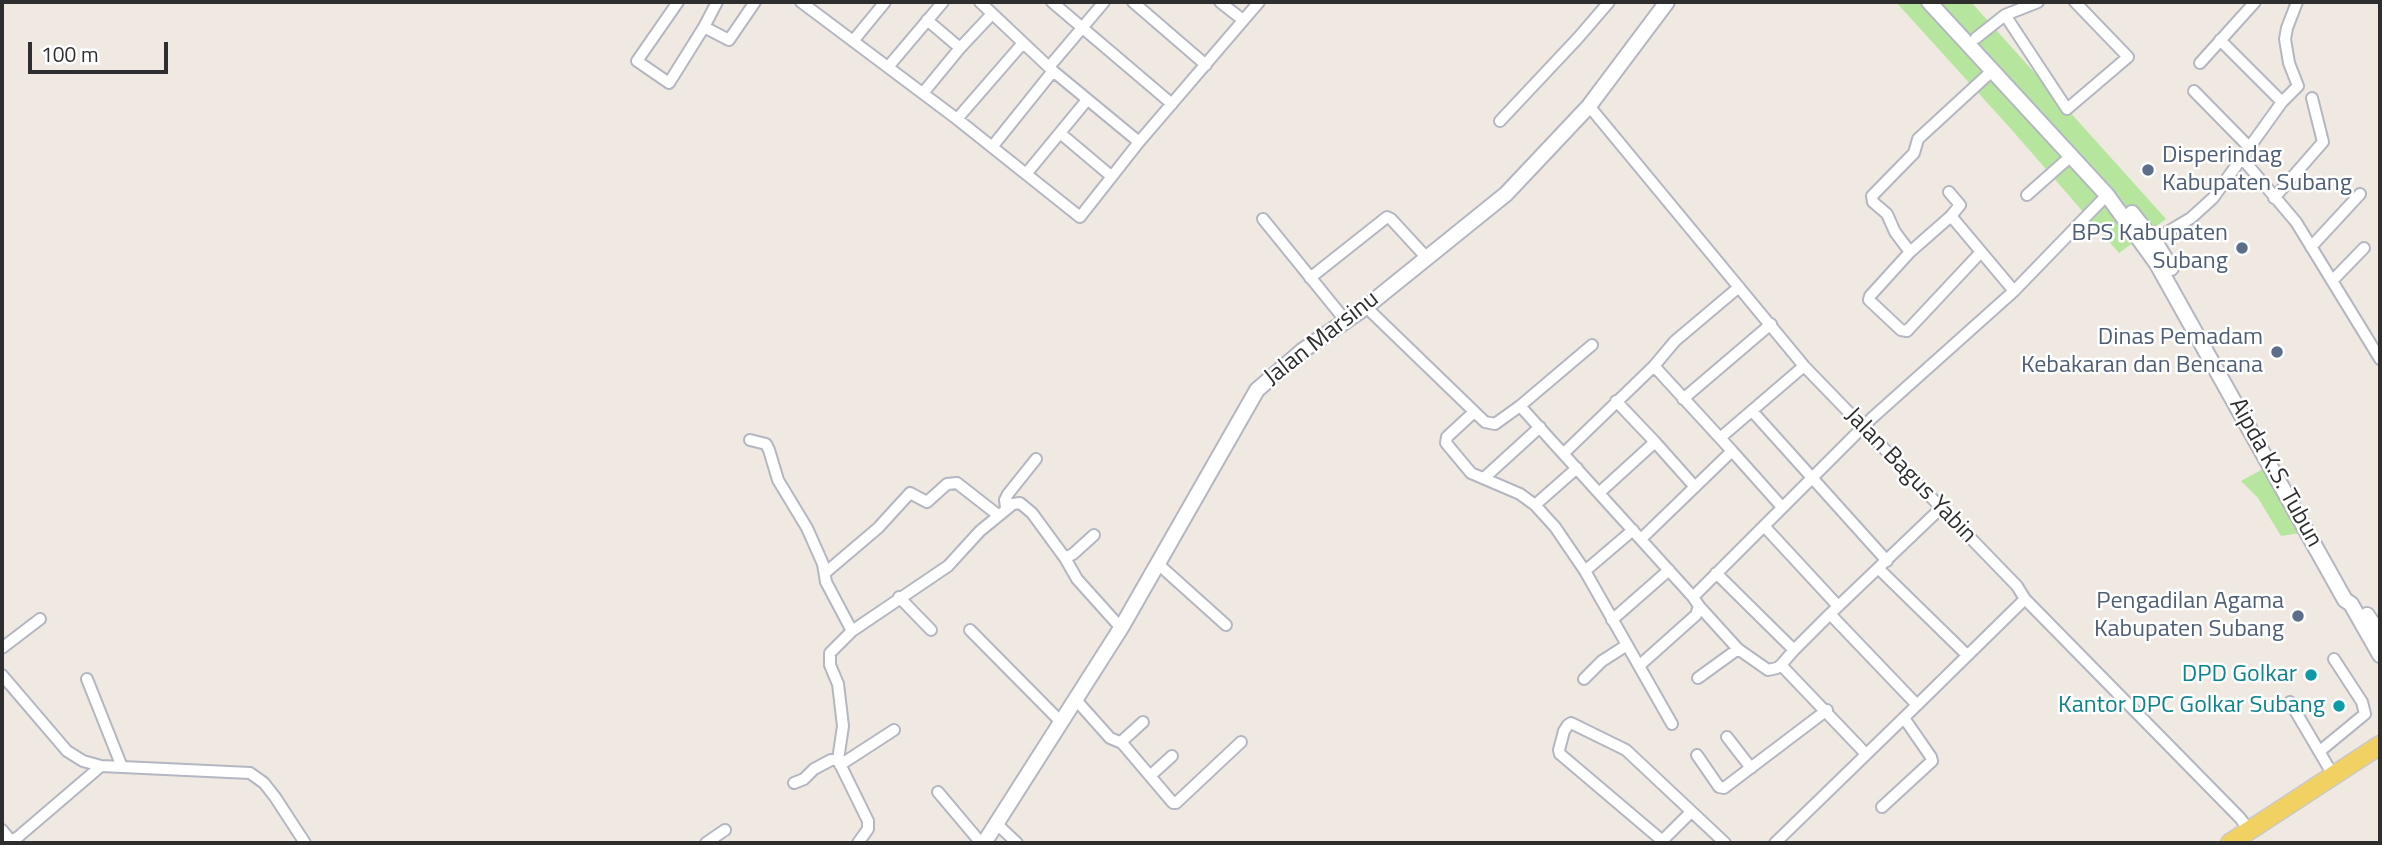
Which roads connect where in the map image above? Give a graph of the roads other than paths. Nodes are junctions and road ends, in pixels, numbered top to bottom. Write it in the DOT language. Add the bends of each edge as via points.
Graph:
graph roads {
  1 [pos="678,2"];
  2 [pos="717,2"];
  3 [pos="755,2"];
  4 [pos="801,2"];
  5 [pos="823,2"];
  6 [pos="885,2"];
  7 [pos="943,2"];
  8 [pos="980,2"];
  9 [pos="1052,2"];
  10 [pos="1104,2"];
  11 [pos="1133,2"];
  12 [pos="1220,2"];
  13 [pos="1259,2"];
  14 [pos="1609,2"];
  15 [pos="1667,2"];
  16 [pos="1929,2"];
  17 [pos="1942,2"];
  18 [pos="2038,2"];
  19 [pos="2075,2"];
  20 [pos="2255,2"];
  21 [pos="2297,2"];
  22 [pos="815,12"];
  23 [pos="992,14"];
  24 [pos="2005,15"];
  25 [pos="927,20"];
  26 [pos="1243,20"];
  27 [pos="704,27"];
  28 [pos="1081,28"];
  29 [pos="1976,37"];
  30 [pos="2221,40"];
  31 [pos="853,41"];
  32 [pos="1023,43"];
  33 [pos="960,48"];
  34 [pos="2200,63"];
  35 [pos="1206,65"];
  36 [pos="888,67"];
  37 [pos="1051,69"];
  38 [pos="1993,70"];
  39 [pos="2194,91"];
  40 [pos="923,93"];
  41 [pos="2312,98"];
  42 [pos="1087,100"];
  43 [pos="2283,102"];
  44 [pos="1172,104"];
  45 [pos="1589,106"];
  46 [pos="957,119"];
  47 [pos="1500,121"];
  48 [pos="1060,133"];
  49 [pos="1139,142"];
  50 [pos="992,146"];
  51 [pos="2248,146"];
  52 [pos="2071,156"];
  53 [pos="2241,157"];
  54 [pos="1026,174"];
  55 [pos="1111,176"];
  56 [pos="1949,192"];
  57 [pos="2360,194"];
  58 [pos="2027,195"];
  59 [pos="2107,195"];
  60 [pos="2274,198"];
  61 [pos="1951,216"];
  62 [pos="1263,219"];
  63 [pos="2154,240"];
  64 [pos="2311,247"];
  65 [pos="2364,248"];
  66 [pos="1910,252"];
  67 [pos="1981,252"];
  68 [pos="1426,257"];
  69 [pos="1310,278"];
  70 [pos="2332,281"];
  71 [pos="1739,287"];
  72 [pos="2014,291"];
  73 [pos="1366,307"];
  74 [pos="1345,320"];
  75 [pos="1771,324"];
  76 [pos="2376,340"];
  77 [pos="1592,345"];
  78 [pos="2380,359"];
  79 [pos="1654,366"];
  80 [pos="1804,366"];
  81 [pos="1684,399"];
  82 [pos="1616,401"];
  83 [pos="1520,406"];
  84 [pos="1752,411"];
  85 [pos="1474,412"];
  86 [pos="1540,427"];
  87 [pos="1863,427"];
  88 [pos="1720,438"];
  89 [pos="750,440"];
  90 [pos="1655,442"];
  91 [pos="1732,452"];
  92 [pos="1563,453"];
  93 [pos="1036,459"];
  94 [pos="1577,468"];
  95 [pos="1484,478"];
  96 [pos="1812,478"];
  97 [pos="1695,487"];
  98 [pos="1600,493"];
  99 [pos="1535,505"];
  100 [pos="1782,507"];
  101 [pos="1941,508"];
  102 [pos="1002,511"];
  103 [pos="1764,526"];
  104 [pos="1633,530"];
  105 [pos="1094,535"];
  106 [pos="1641,539"];
  107 [pos="1065,558"];
  108 [pos="1887,561"];
  109 [pos="1157,563"];
  110 [pos="1879,569"];
  111 [pos="1586,570"];
  112 [pos="1669,570"];
  113 [pos="825,573"];
  114 [pos="1716,573"];
  115 [pos="900,597"];
  116 [pos="2025,599"];
  117 [pos="1696,601"];
  118 [pos="1834,610"];
  119 [pos="40,620"];
  120 [pos="1612,620"];
  121 [pos="1226,625"];
  122 [pos="1121,628"];
  123 [pos="970,630"];
  124 [pos="852,631"];
  125 [pos="931,631"];
  126 [pos="2380,635"];
  127 [pos="1627,645"];
  128 [pos="2,648"];
  129 [pos="1738,649"];
  130 [pos="1794,650"];
  131 [pos="2380,654"];
  132 [pos="1967,655"];
  133 [pos="2334,659"];
  134 [pos="1640,665"];
  135 [pos="1781,665"];
  136 [pos="2,675"];
  137 [pos="1584,678"];
  138 [pos="1698,678"];
  139 [pos="87,679"];
  140 [pos="1076,700"];
  141 [pos="2290,702"];
  142 [pos="1917,705"];
  143 [pos="1827,710"];
  144 [pos="1904,718"];
  145 [pos="1061,722"];
  146 [pos="1143,722"];
  147 [pos="1672,724"];
  148 [pos="894,730"];
  149 [pos="1727,737"];
  150 [pos="1121,742"];
  151 [pos="1241,743"];
  152 [pos="2380,745"];
  153 [pos="2320,751"];
  154 [pos="1866,754"];
  155 [pos="1697,755"];
  156 [pos="1172,756"];
  157 [pos="839,762"];
  158 [pos="101,766"];
  159 [pos="122,767"];
  160 [pos="1751,768"];
  161 [pos="2333,775"];
  162 [pos="1150,776"];
  163 [pos="794,783"];
  164 [pos="938,792"];
  165 [pos="1882,807"];
  166 [pos="1691,812"];
  167 [pos="997,824"];
  168 [pos="2,830"];
  169 [pos="725,830"];
  170 [pos="2249,830"];
  171 [pos="15,841"];
  172 [pos="1663,842"];
  173 [pos="305,843"];
  174 [pos="706,843"];
  175 [pos="858,843"];
  176 [pos="983,843"];
  177 [pos="1017,843"];
  178 [pos="1725,843"];
  179 [pos="1775,843"];
  180 [pos="2230,843"];
  1 -- 27 [label="street" via="637,61 669,83"];
  2 -- 27 [label="street"];
  3 -- 27 [label="street" via="731,39"];
  4 -- 22 [label="street"];
  5 -- 22 [label="street"];
  6 -- 31 [label="street"];
  7 -- 25 [label="street"];
  8 -- 23 [label="street"];
  9 -- 28 [label="street"];
  10 -- 28 [label="street"];
  11 -- 35 [label="street"];
  12 -- 26 [label="street"];
  13 -- 26 [label="street"];
  14 -- 47 [label="street"];
  15 -- 45 [label="street, Jalan Marsinu"];
  16 -- 38 [label="street, Aipda K.S. Tubun"];
  17 -- 29 [label="street, Aipda K.S. Tubun"];
  18 -- 24 [label="street"];
  19 -- 24 [label="street" via="2128,57 2067,109"];
  20 -- 30 [label="street"];
  21 -- 43 [label="street" via="2285,40 2298,86"];
  22 -- 31 [label="street"];
  23 -- 32 [label="street"];
  23 -- 33 [label="street"];
  24 -- 29 [label="street"];
  25 -- 33 [label="street"];
  25 -- 36 [label="street"];
  26 -- 35 [label="street"];
  28 -- 37 [label="street"];
  28 -- 44 [label="street"];
  29 -- 63 [label="street, Aipda K.S. Tubun" via="2114,189"];
  30 -- 34 [label="street"];
  30 -- 43 [label="street"];
  31 -- 36 [label="street"];
  32 -- 37 [label="street"];
  32 -- 46 [label="street"];
  33 -- 40 [label="street"];
  35 -- 44 [label="street"];
  36 -- 40 [label="street"];
  37 -- 42 [label="street"];
  37 -- 50 [label="street"];
  38 -- 52 [label="street, Aipda K.S. Tubun"];
  38 -- 66 [label="street" via="1918,139 1914,153 1872,196"];
  39 -- 51 [label="street"];
  40 -- 46 [label="street"];
  41 -- 60 [label="street" via="2323,142"];
  42 -- 48 [label="street"];
  42 -- 49 [label="street"];
  43 -- 51 [label="street"];
  44 -- 49 [label="street"];
  45 -- 68 [label="street, Jalan Marsinu" via="1506,194"];
  45 -- 71 [label="street, Jalan Bagus Yabin"];
  46 -- 50 [label="street"];
  48 -- 54 [label="street"];
  48 -- 55 [label="street"];
  49 -- 55 [label="street"];
  50 -- 54 [label="street"];
  51 -- 53 [label="street"];
  52 -- 58 [label="street"];
  52 -- 59 [label="street, Aipda K.S. Tubun"];
  53 -- 60 [label="street"];
  53 -- 63 [label="street" via="2213,198"];
  54 -- 55 [label="street" via="1079,216"];
  56 -- 61 [label="street" via="1960,205"];
  57 -- 64 [label="street"];
  59 -- 72 [label="street"];
  59 -- 131 [label="street, Aipda K.S. Tubun" via="2166,277"];
  60 -- 64 [label="street"];
  61 -- 66 [label="street"];
  61 -- 67 [label="street"];
  62 -- 69 [label="street"];
  63 -- 126 [label="street, Aipda K.S. Tubun" via="2353,595"];
  64 -- 70 [label="street"];
  65 -- 70 [label="street"];
  66 -- 67 [label="street" via="1869,298 1906,331"];
  67 -- 72 [label="street"];
  68 -- 69 [label="street" via="1387,218"];
  68 -- 73 [label="street, Jalan Marsinu"];
  69 -- 74 [label="street"];
  70 -- 76 [label="street"];
  71 -- 75 [label="street, Jalan Bagus Yabin"];
  71 -- 79 [label="street" via="1675,341"];
  72 -- 87 [label="street"];
  73 -- 74 [label="street, Jalan Marsinu"];
  73 -- 85 [label="street"];
  74 -- 109 [label="street, Jalan Marsinu" via="1271,376 1248,401"];
  75 -- 80 [label="street, Jalan Bagus Yabin"];
  75 -- 81 [label="street"];
  76 -- 78 [label="street"];
  77 -- 83 [label="street"];
  79 -- 81 [label="street"];
  79 -- 82 [label="street"];
  80 -- 84 [label="street"];
  80 -- 87 [label="street, Jalan Bagus Yabin"];
  81 -- 88 [label="street"];
  82 -- 90 [label="street"];
  82 -- 92 [label="street"];
  83 -- 85 [label="street" via="1495,424"];
  83 -- 86 [label="street"];
  84 -- 88 [label="street"];
  84 -- 96 [label="street"];
  85 -- 95 [label="street" via="1446,441 1471,473"];
  86 -- 92 [label="street"];
  86 -- 95 [label="street"];
  87 -- 96 [label="street"];
  87 -- 101 [label="street, Jalan Bagus Yabin"];
  88 -- 91 [label="street"];
  89 -- 113 [label="street" via="766,444 778,480 807,528"];
  90 -- 97 [label="street"];
  90 -- 98 [label="street"];
  91 -- 97 [label="street"];
  91 -- 100 [label="street"];
  92 -- 94 [label="street"];
  93 -- 102 [label="street" via="1008,494"];
  94 -- 98 [label="street"];
  94 -- 99 [label="street"];
  95 -- 99 [label="street"];
  96 -- 100 [label="street"];
  96 -- 108 [label="street"];
  97 -- 106 [label="street"];
  98 -- 104 [label="street"];
  99 -- 111 [label="street"];
  100 -- 103 [label="street"];
  101 -- 108 [label="street"];
  101 -- 116 [label="street, Jalan Bagus Yabin"];
  102 -- 107 [label="street" via="1020,503"];
  102 -- 113 [label="street" via="957,483 947,484 927,502 910,492 878,528"];
  102 -- 115 [label="street" via="948,566"];
  103 -- 114 [label="street"];
  103 -- 118 [label="street"];
  104 -- 106 [label="street"];
  104 -- 111 [label="street"];
  105 -- 107 [label="street"];
  106 -- 112 [label="street"];
  107 -- 122 [label="street" via="1077,579"];
  108 -- 110 [label="street"];
  109 -- 121 [label="street"];
  109 -- 122 [label="street, Jalan Marsinu"];
  110 -- 118 [label="street"];
  110 -- 132 [label="street"];
  111 -- 120 [label="street"];
  112 -- 117 [label="street"];
  112 -- 120 [label="street"];
  113 -- 124 [label="street"];
  114 -- 117 [label="street"];
  114 -- 130 [label="street"];
  115 -- 124 [label="street"];
  115 -- 125 [label="street"];
  116 -- 132 [label="street"];
  116 -- 170 [label="street, Jalan Bagus Yabin"];
  117 -- 129 [label="street"];
  117 -- 134 [label="street" via="1696,615"];
  118 -- 130 [label="street"];
  118 -- 142 [label="street"];
  119 -- 128 [label="street"];
  120 -- 127 [label="street"];
  122 -- 140 [label="street, Jalan Marsinu"];
  123 -- 145 [label="street"];
  124 -- 157 [label="street" via="837,643 829,658 838,684 843,726"];
  127 -- 134 [label="street"];
  127 -- 137 [label="street"];
  129 -- 135 [label="street" via="1769,670"];
  129 -- 138 [label="street"];
  130 -- 135 [label="street"];
  132 -- 142 [label="street"];
  133 -- 153 [label="street" via="2365,714"];
  134 -- 147 [label="street"];
  135 -- 143 [label="street"];
  136 -- 158 [label="street" via="67,751"];
  139 -- 159 [label="street"];
  140 -- 145 [label="street, Jalan Marsinu"];
  140 -- 150 [label="street" via="1110,738"];
  141 -- 153 [label="street"];
  142 -- 144 [label="street"];
  143 -- 154 [label="street"];
  143 -- 160 [label="street"];
  144 -- 154 [label="street"];
  144 -- 165 [label="street" via="1932,761"];
  145 -- 167 [label="street, Jalan Marsinu"];
  146 -- 150 [label="street"];
  148 -- 157 [label="street"];
  149 -- 160 [label="street"];
  150 -- 162 [label="street"];
  151 -- 162 [label="street" via="1175,804"];
  152 -- 161 [label="main road"];
  153 -- 161 [label="street"];
  154 -- 179 [label="street"];
  155 -- 160 [label="street" via="1723,789"];
  156 -- 162 [label="street"];
  157 -- 163 [label="street" via="831,760"];
  157 -- 175 [label="street" via="868,821 868,830"];
  158 -- 159 [label="street"];
  158 -- 171 [label="street"];
  159 -- 173 [label="street" via="250,773 264,783"];
  161 -- 170 [label="main road"];
  164 -- 176 [label="street"];
  166 -- 172 [label="street"];
  166 -- 172 [label="street" via="1626,750 1568,725 1560,754"];
  166 -- 178 [label="street"];
  167 -- 176 [label="street, Jalan Marsinu"];
  167 -- 177 [label="street"];
  168 -- 171 [label="street"];
  169 -- 174 [label="street"];
  170 -- 180 [label="main road"];
}
